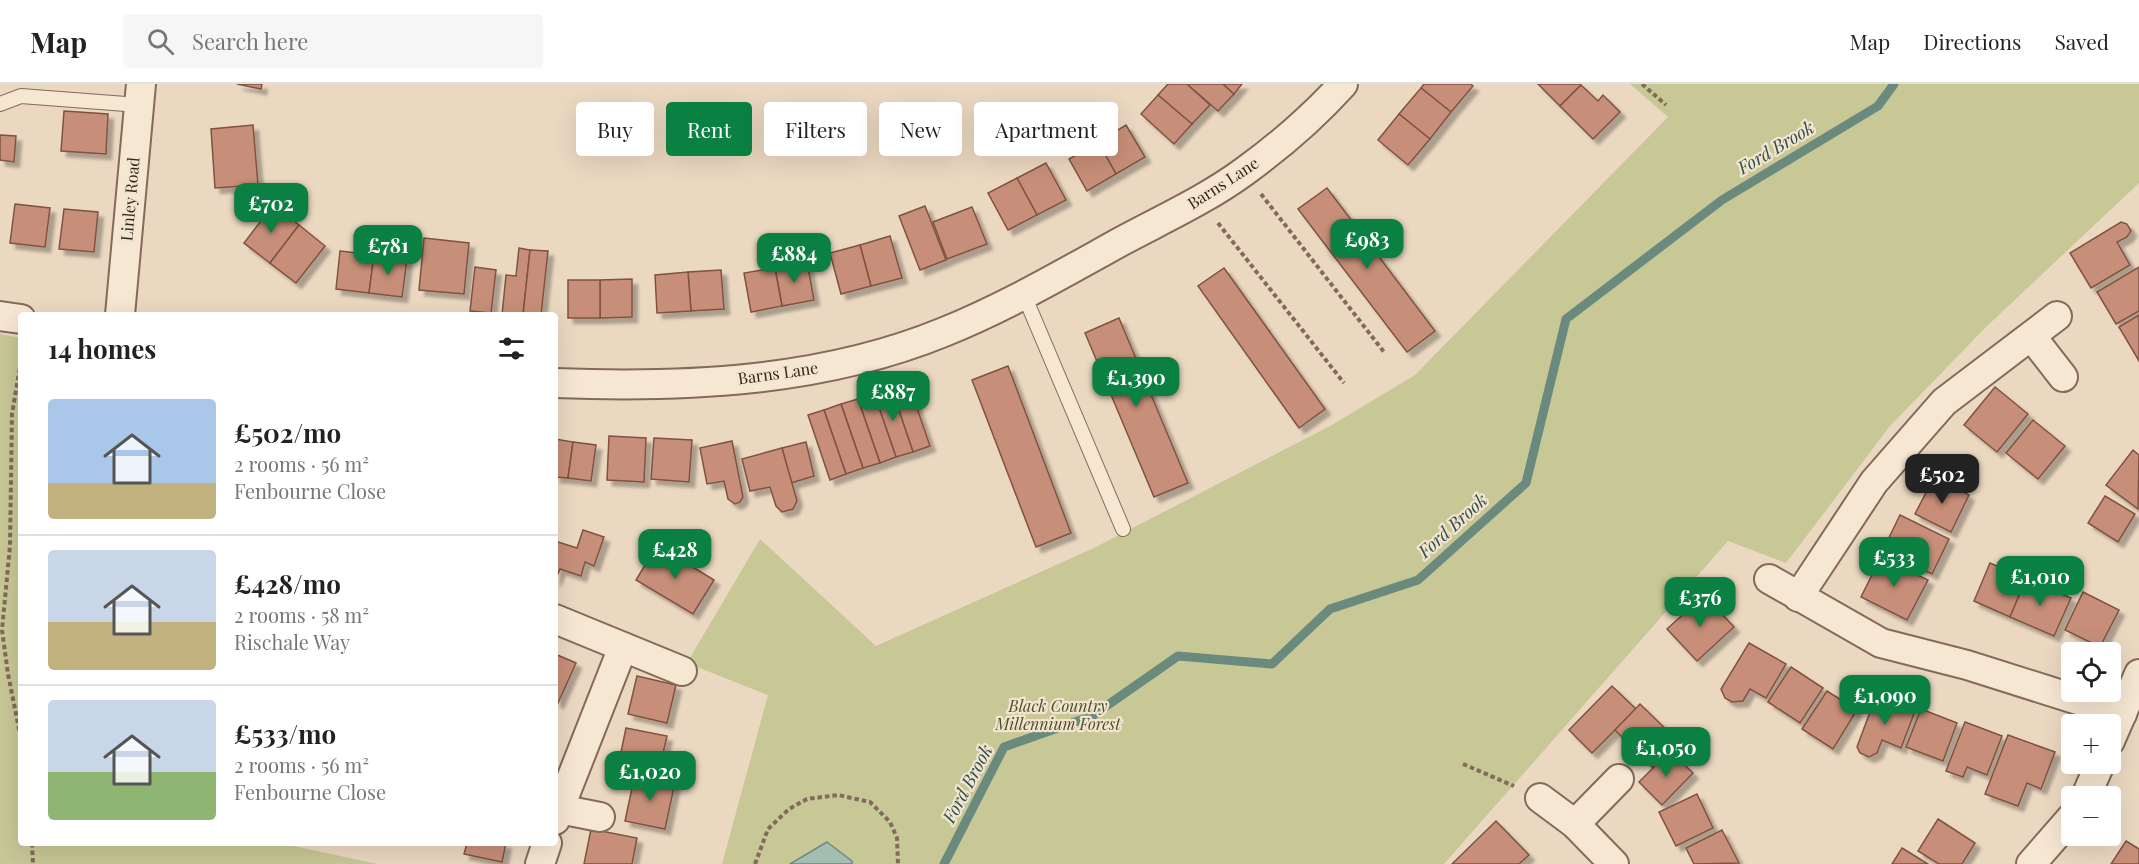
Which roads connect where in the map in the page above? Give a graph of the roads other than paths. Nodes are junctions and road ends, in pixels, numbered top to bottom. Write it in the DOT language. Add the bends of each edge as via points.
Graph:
graph roads {
  1 [pos="1343,84"];
  2 [pos="140,94"];
  3 [pos="0,104"];
  4 [pos="1024,295"];
  5 [pos="120,312"];
  6 [pos="0,316"];
  7 [pos="2057,316"];
  8 [pos="18,319"];
  9 [pos="2032,337"];
  10 [pos="2063,377"];
  11 [pos="558,383"];
  12 [pos="1123,529"];
  13 [pos="1769,579"];
  14 [pos="1798,597"];
  15 [pos="558,620"];
  16 [pos="623,647"];
  17 [pos="682,670"];
  18 [pos="2139,674"];
  19 [pos="2122,714"];
  20 [pos="1619,779"];
  21 [pos="1540,798"];
  22 [pos="558,811"];
  23 [pos="558,814"];
  24 [pos="600,817"];
  25 [pos="1575,824"];
  26 [pos="2061,830"];
  27 [pos="546,846"];
  28 [pos="540,864"];
  29 [pos="1614,864"];
  30 [pos="2031,864"];
  1 -- 4 [label="street, Barns Lane" via="1245,172"];
  2 -- 3 [label="lane" via="21,96"];
  2 -- 5 [label="street, Linley Road"];
  4 -- 11 [label="street, Barns Lane" via="944,332 880,354 818,368 747,380"];
  4 -- 12 [label="lane"];
  6 -- 8 [label="street"];
  7 -- 9 [label="street"];
  9 -- 10 [label="street"];
  9 -- 14 [label="street" via="1944,402 1874,482"];
  13 -- 14 [label="street"];
  14 -- 19 [label="street" via="1881,643 1967,665"];
  15 -- 16 [label="street"];
  16 -- 17 [label="street"];
  16 -- 22 [label="street"];
  18 -- 19 [label="street"];
  20 -- 25 [label="street"];
  21 -- 25 [label="street"];
  23 -- 24 [label="street"];
  25 -- 29 [label="street"];
  26 -- 30 [label="street"];
  27 -- 28 [label="street"];
}
